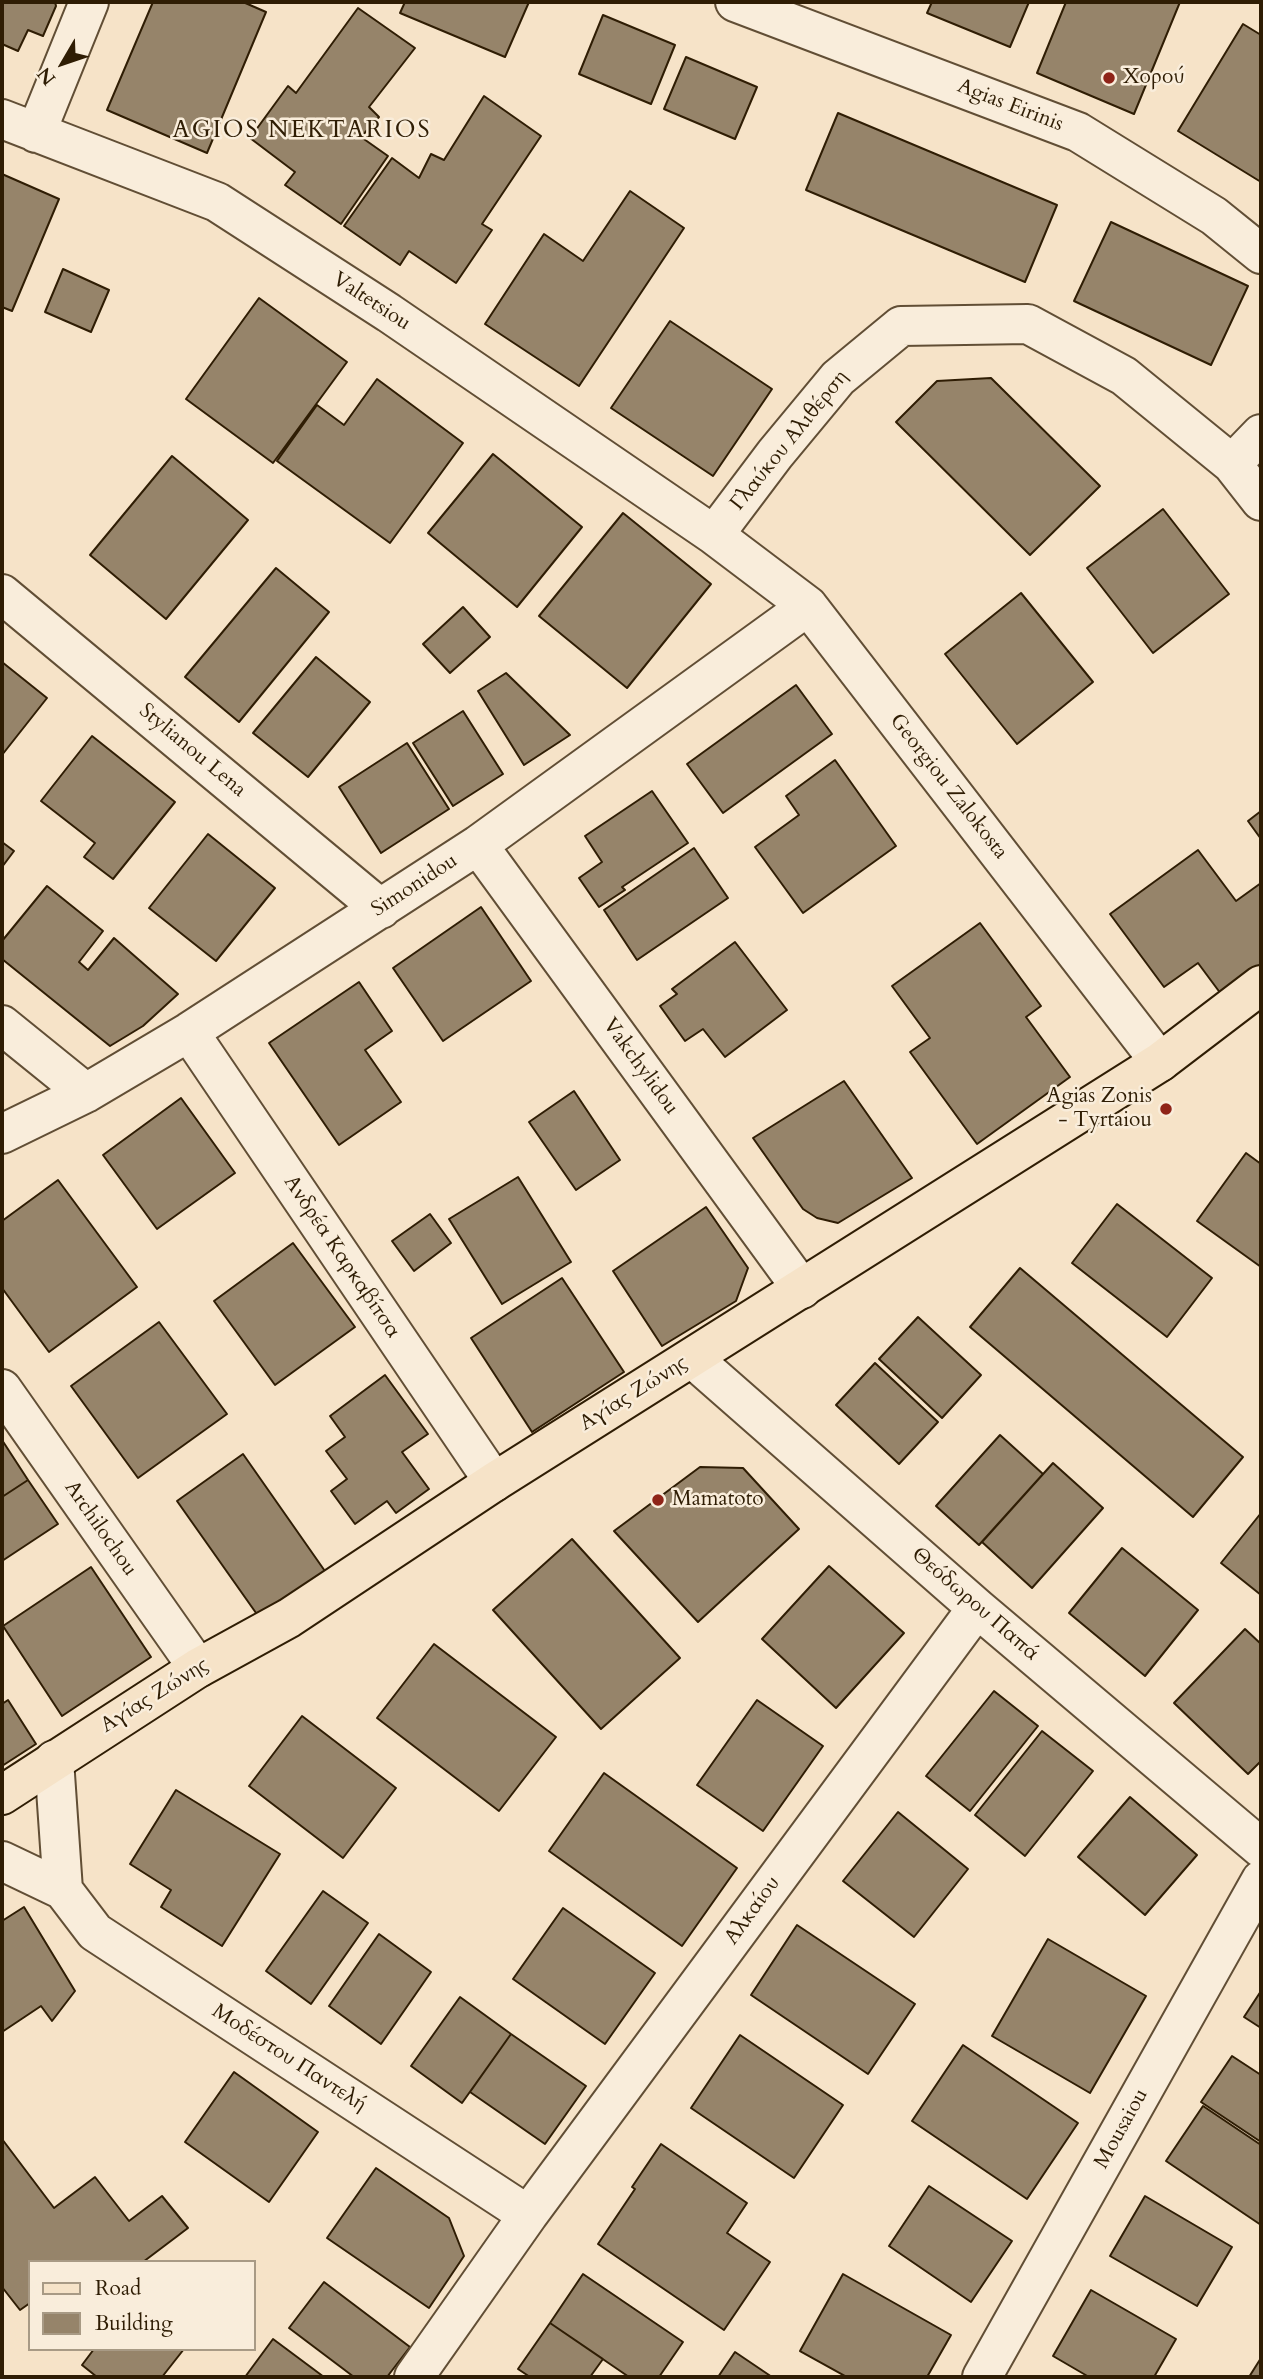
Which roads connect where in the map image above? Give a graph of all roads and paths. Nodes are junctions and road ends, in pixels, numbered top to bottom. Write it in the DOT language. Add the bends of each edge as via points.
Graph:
graph roads {
  1 [pos="89,2"];
  2 [pos="735,2"];
  3 [pos="19,126"];
  4 [pos="1261,254"];
  5 [pos="1261,434"];
  6 [pos="1232,464"];
  7 [pos="1261,501"];
  8 [pos="714,535"];
  9 [pos="2,594"];
  10 [pos="808,606"];
  11 [pos="478,845"];
  12 [pos="381,909"];
  13 [pos="1261,985"];
  14 [pos="2,1025"];
  15 [pos="189,1032"];
  16 [pos="1160,1062"];
  17 [pos="86,1093"];
  18 [pos="2,1134"];
  19 [pos="802,1289"];
  20 [pos="692,1358"];
  21 [pos="2,1390"];
  22 [pos="494,1482"];
  23 [pos="977,1608"];
  24 [pos="198,1668"];
  25 [pos="54,1760"];
  26 [pos="2,1795"];
  27 [pos="1261,1848"];
  28 [pos="2,1861"];
  29 [pos="1261,1880"];
  30 [pos="63,1890"];
  31 [pos="528,2215"];
  32 [pos="414,2377"];
  33 [pos="982,2377"];
  1 -- 3 [label="street"];
  2 -- 4 [label="street, Agias Eirinis" via="1078,132 1214,216"];
  3 -- 8 [label="street, Valtetsiou" via="218,202 390,313"];
  5 -- 6 [label="street"];
  6 -- 7 [label="street, Γλαύκου Αλιθέρση"];
  6 -- 8 [label="street, Γλαύκου Αλιθέρση" via="1124,376 1028,324 901,326 838,378"];
  8 -- 10 [label="street, Georgiou Zalokosta"];
  9 -- 12 [label="street, Stylianou Lena"];
  10 -- 11 [label="street, Simonidou"];
  10 -- 16 [label="street, Georgiou Zalokosta"];
  11 -- 12 [label="street, Simonidou"];
  11 -- 19 [label="street, Vakchylidou"];
  12 -- 15 [label="street, Simonidou"];
  13 -- 16 [label="main road, Αγίας Ζώνης"];
  14 -- 17 [label="street"];
  15 -- 17 [label="street, Simonidou"];
  15 -- 22 [label="street, Ανδρέα Καρκαβίτσα"];
  16 -- 19 [label="main road, Αγίας Ζώνης"];
  17 -- 18 [label="street, Simonidou"];
  19 -- 20 [label="main road, Αγίας Ζώνης"];
  20 -- 22 [label="main road, Αγίας Ζώνης"];
  20 -- 23 [label="street, Θεόδωρου Παπά"];
  21 -- 24 [label="street, Archilochou"];
  22 -- 24 [label="main road, Αγίας Ζώνης" via="289,1618"];
  23 -- 27 [label="street, Θεόδωρου Παπά"];
  23 -- 31 [label="street, Αλκαίου"];
  24 -- 25 [label="main road, Αγίας Ζώνης"];
  25 -- 26 [label="main road, Αγίας Ζώνης"];
  25 -- 30 [label="street"];
  28 -- 30 [label="street, Μοδέστου Παντελή"];
  29 -- 33 [label="street, Mousaiou"];
  30 -- 31 [label="street, Μοδέστου Παντελή" via="95,1932"];
  31 -- 32 [label="street, Αλκαίου"];
}
